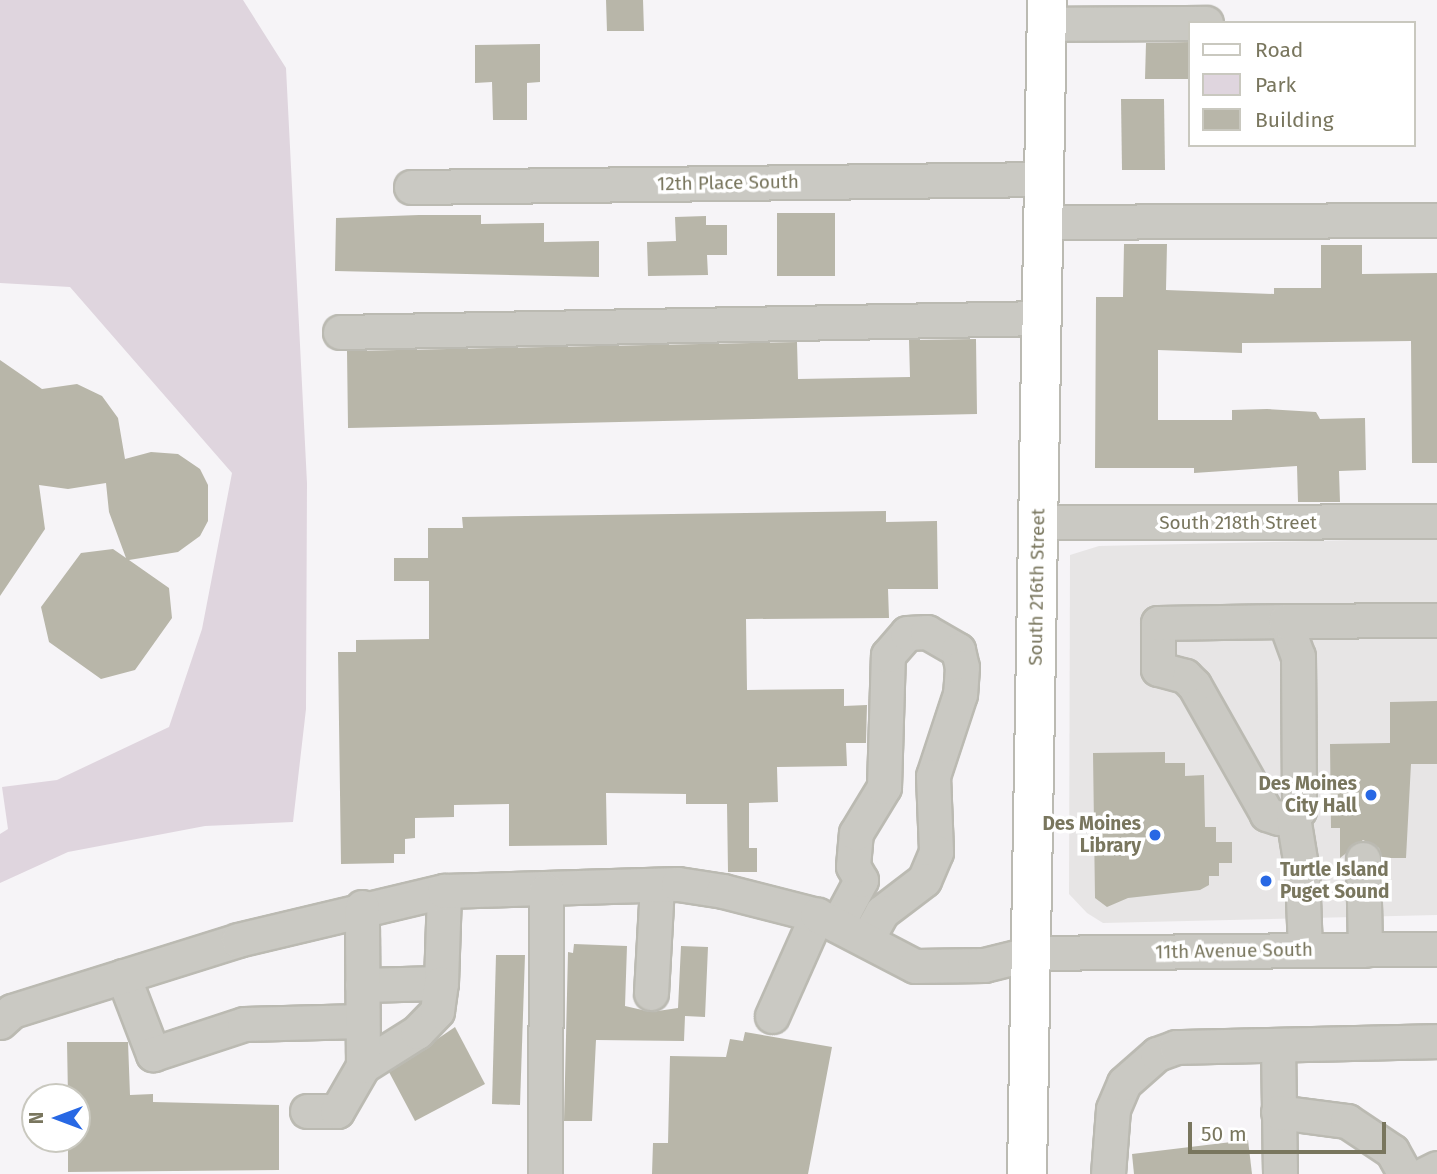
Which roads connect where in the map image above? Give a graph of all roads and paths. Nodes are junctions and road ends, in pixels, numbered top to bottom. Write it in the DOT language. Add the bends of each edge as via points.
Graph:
graph roads {
  1 [pos="1047,12"];
  2 [pos="1188,22"];
  3 [pos="1044,179"];
  4 [pos="411,187"];
  5 [pos="1437,220"];
  6 [pos="1043,222"];
  7 [pos="1042,318"];
  8 [pos="340,332"];
  9 [pos="1437,521"];
  10 [pos="1039,522"];
  11 [pos="1437,620"];
  12 [pos="1285,621"];
  13 [pos="1293,817"];
  14 [pos="1363,859"];
  15 [pos="657,885"];
  16 [pos="546,890"];
  17 [pos="444,891"];
  18 [pos="362,907"];
  19 [pos="827,920"];
  20 [pos="867,939"];
  21 [pos="1437,949"];
  22 [pos="1305,950"];
  23 [pos="1365,950"];
  24 [pos="1031,953"];
  25 [pos="123,976"];
  26 [pos="441,983"];
  27 [pos="362,985"];
  28 [pos="652,993"];
  29 [pos="772,1016"];
  30 [pos="362,1021"];
  31 [pos="0,1022"];
  32 [pos="1437,1041"];
  33 [pos="1278,1045"];
  34 [pos="363,1066"];
  35 [pos="307,1111"];
  36 [pos="1278,1112"];
  37 [pos="1437,1168"];
  38 [pos="545,1174"];
  39 [pos="1027,1174"];
  40 [pos="1108,1174"];
  41 [pos="1280,1174"];
  42 [pos="1405,1174"];
  43 [pos="1425,1174"];
  1 -- 2 [label="street"];
  1 -- 3 [label="main road, South 216th Street"];
  3 -- 4 [label="street, 12th Place South"];
  3 -- 6 [label="main road, South 216th Street"];
  5 -- 6 [label="street"];
  6 -- 7 [label="main road, South 216th Street"];
  7 -- 8 [label="street"];
  7 -- 10 [label="main road, South 216th Street"];
  9 -- 10 [label="street, South 218th Street"];
  10 -- 24 [label="main road, South 216th Street"];
  11 -- 12 [label="street"];
  12 -- 13 [label="street" via="1298,656 1299,810"];
  12 -- 13 [label="street" via="1158,623 1158,669 1177,672 1195,685 1267,814"];
  13 -- 22 [label="street" via="1302,872"];
  14 -- 23 [label="street"];
  15 -- 16 [label="street, 11th Avenue South"];
  15 -- 19 [label="street, 11th Avenue South" via="769,899"];
  15 -- 28 [label="street"];
  16 -- 17 [label="street, 11th Avenue South"];
  16 -- 38 [label="street"];
  17 -- 18 [label="street, 11th Avenue South"];
  17 -- 26 [label="street"];
  18 -- 25 [label="street, 11th Avenue South" via="321,925 238,940"];
  18 -- 27 [label="street"];
  19 -- 20 [label="street, 11th Avenue South"];
  19 -- 20 [label="street" via="861,880 851,849 884,787 887,655 907,634 927,632 958,650 962,667 960,694 933,776 936,852 924,880 882,912"];
  19 -- 29 [label="street"];
  20 -- 24 [label="street, 11th Avenue South" via="915,966 984,965"];
  21 -- 23 [label="street, 11th Avenue South"];
  22 -- 23 [label="street, 11th Avenue South"];
  22 -- 24 [label="street, 11th Avenue South"];
  24 -- 39 [label="main road, South 216th Street"];
  25 -- 30 [label="street" via="153,1054 244,1024"];
  25 -- 31 [label="street, 11th Avenue South" via="12,1011"];
  26 -- 27 [label="street"];
  26 -- 34 [label="street" via="436,1011 417,1032"];
  27 -- 30 [label="street"];
  30 -- 34 [label="street"];
  32 -- 33 [label="street"];
  33 -- 36 [label="street"];
  33 -- 40 [label="street" via="1176,1047 1140,1066 1124,1083 1114,1109"];
  34 -- 35 [label="street" via="337,1111"];
  36 -- 41 [label="street"];
  36 -- 42 [label="street" via="1347,1121 1392,1151"];
  37 -- 43 [label="street"];
}
